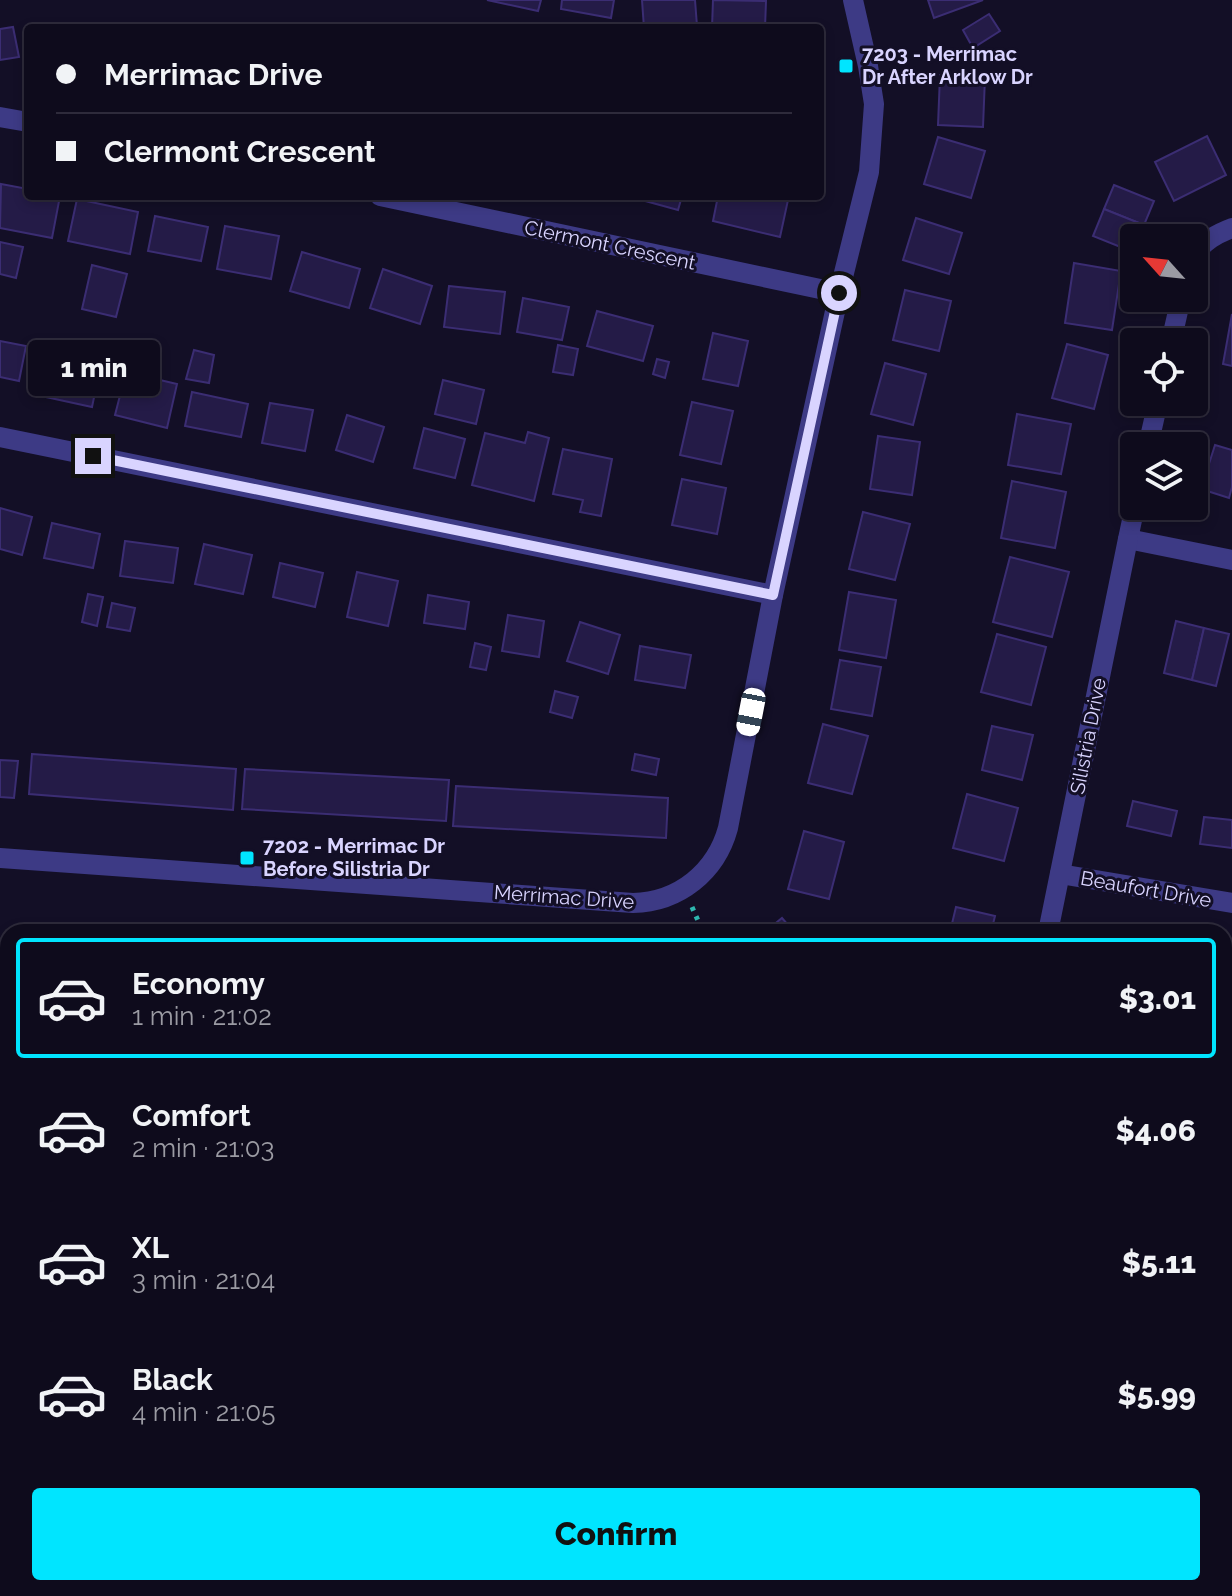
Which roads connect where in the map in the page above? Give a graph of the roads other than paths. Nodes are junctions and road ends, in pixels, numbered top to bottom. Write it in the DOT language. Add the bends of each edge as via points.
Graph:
graph roads {
  1 [pos="853,0"];
  2 [pos="0,117"];
  3 [pos="24,121"];
  4 [pos="399,200"];
  5 [pos="1232,228"];
  6 [pos="1208,240"];
  7 [pos="839,293"];
  8 [pos="0,437"];
  9 [pos="1132,520"];
  10 [pos="1128,539"];
  11 [pos="1232,560"];
  12 [pos="773,595"];
  13 [pos="0,858"];
  14 [pos="1060,874"];
  15 [pos="1232,903"];
  16 [pos="1050,924"];
  1 -- 7 [label="street, Merrimac Drive" via="874,104 869,172"];
  2 -- 3 [label="street"];
  4 -- 7 [label="street, Clermont Crescent"];
  5 -- 6 [label="street"];
  7 -- 12 [label="street, Merrimac Drive"];
  8 -- 12 [label="street"];
  9 -- 10 [label="street, Silistria Drive"];
  10 -- 11 [label="street"];
  10 -- 14 [label="street, Silistria Drive"];
  12 -- 13 [label="street, Merrimac Drive" via="725,841 705,872 662,899 633,903"];
  14 -- 15 [label="street, Beaufort Drive"];
  14 -- 16 [label="street, Silistria Drive"];
}
